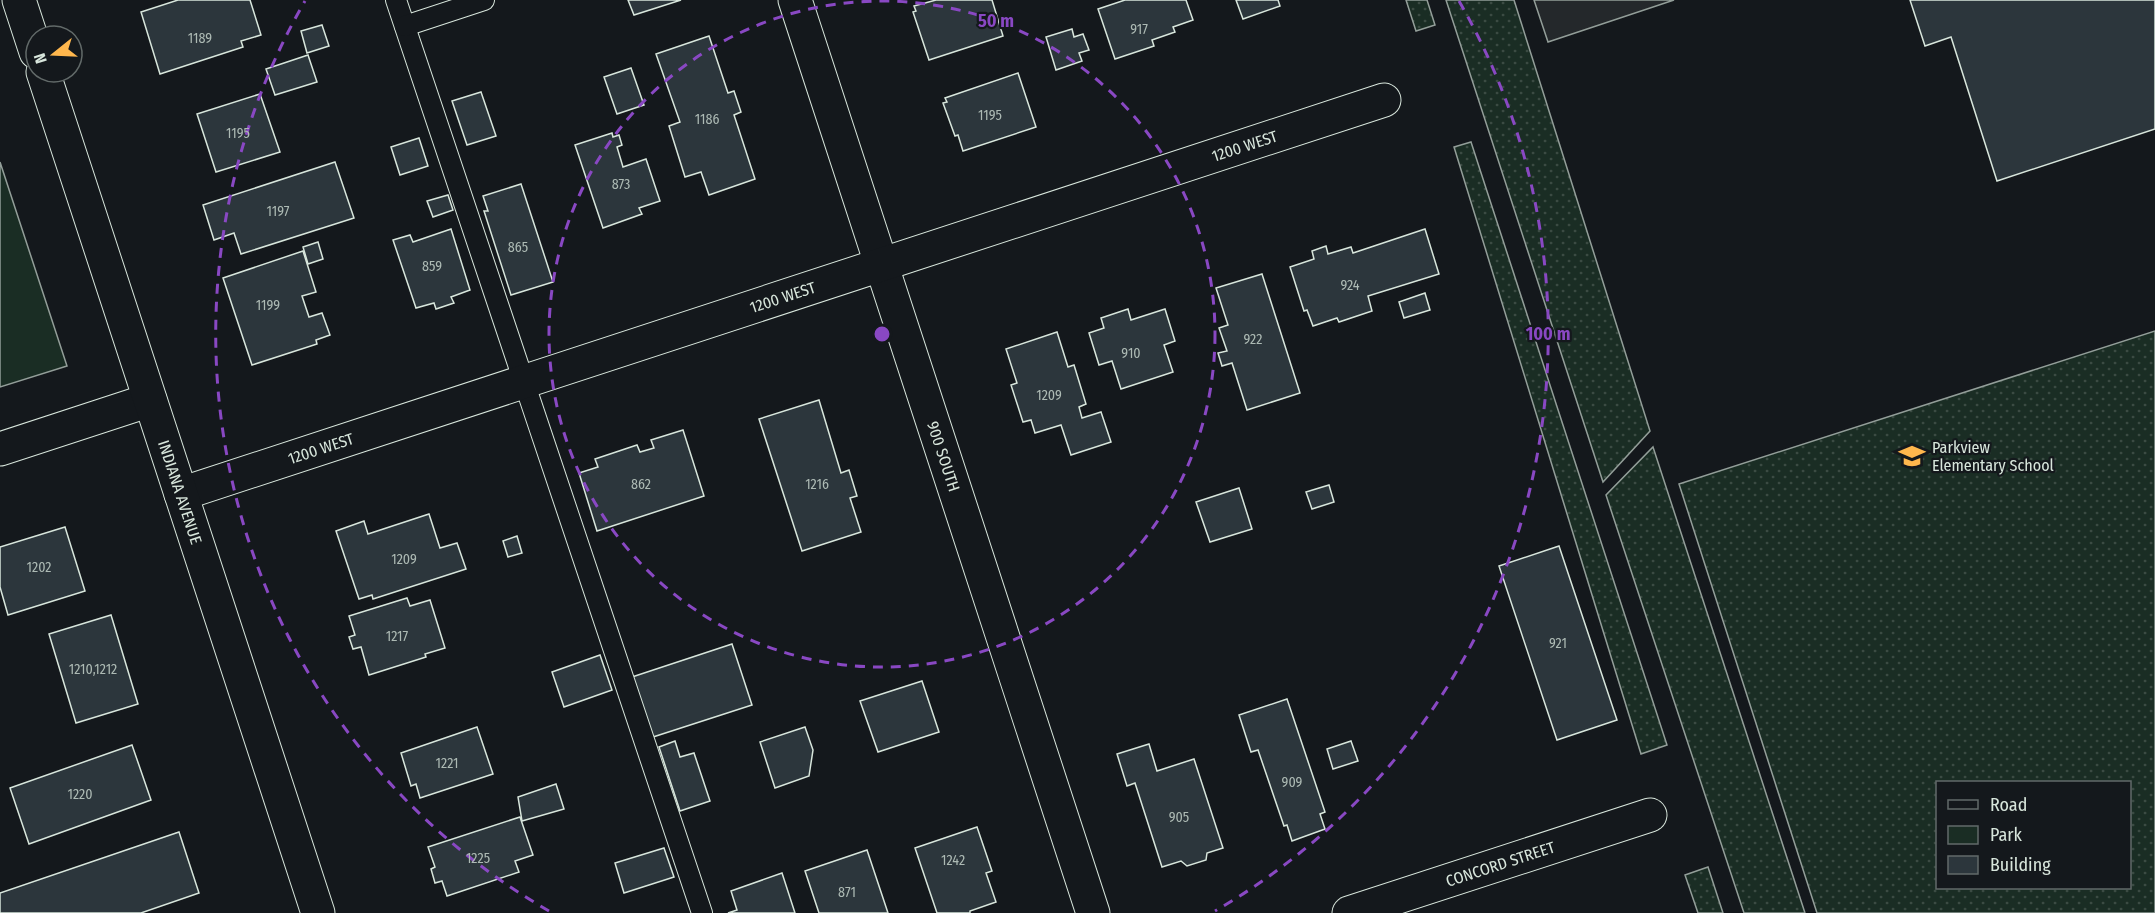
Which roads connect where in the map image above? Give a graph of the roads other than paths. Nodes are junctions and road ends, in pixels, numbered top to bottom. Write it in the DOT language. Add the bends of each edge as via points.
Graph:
graph roads {
  1 [pos="19,0"];
  2 [pos="396,0"];
  3 [pos="484,0"];
  4 [pos="795,0"];
  5 [pos="27,24"];
  6 [pos="405,26"];
  7 [pos="47,84"];
  8 [pos="1384,100"];
  9 [pos="882,264"];
  10 [pos="523,382"];
  11 [pos="150,400"];
  12 [pos="0,449"];
  13 [pos="181,494"];
  14 [pos="1650,814"];
  15 [pos="318,913"];
  16 [pos="702,913"];
  17 [pos="1093,913"];
  18 [pos="1349,913"];
  1 -- 5 [label="street"];
  2 -- 6 [label="lane"];
  3 -- 6 [label="lane"];
  4 -- 9 [label="street, 900 SOUTH"];
  6 -- 10 [label="lane"];
  7 -- 11 [label="street, INDIANA AVENUE"];
  8 -- 9 [label="street, 1200 WEST"];
  9 -- 10 [label="street, 1200 WEST"];
  9 -- 17 [label="street, 900 SOUTH"];
  10 -- 13 [label="street, 1200 WEST"];
  10 -- 16 [label="lane"];
  11 -- 12 [label="street"];
  11 -- 13 [label="street, INDIANA AVENUE"];
  13 -- 15 [label="street, INDIANA AVENUE"];
  14 -- 18 [label="street, CONCORD STREET"];
}
